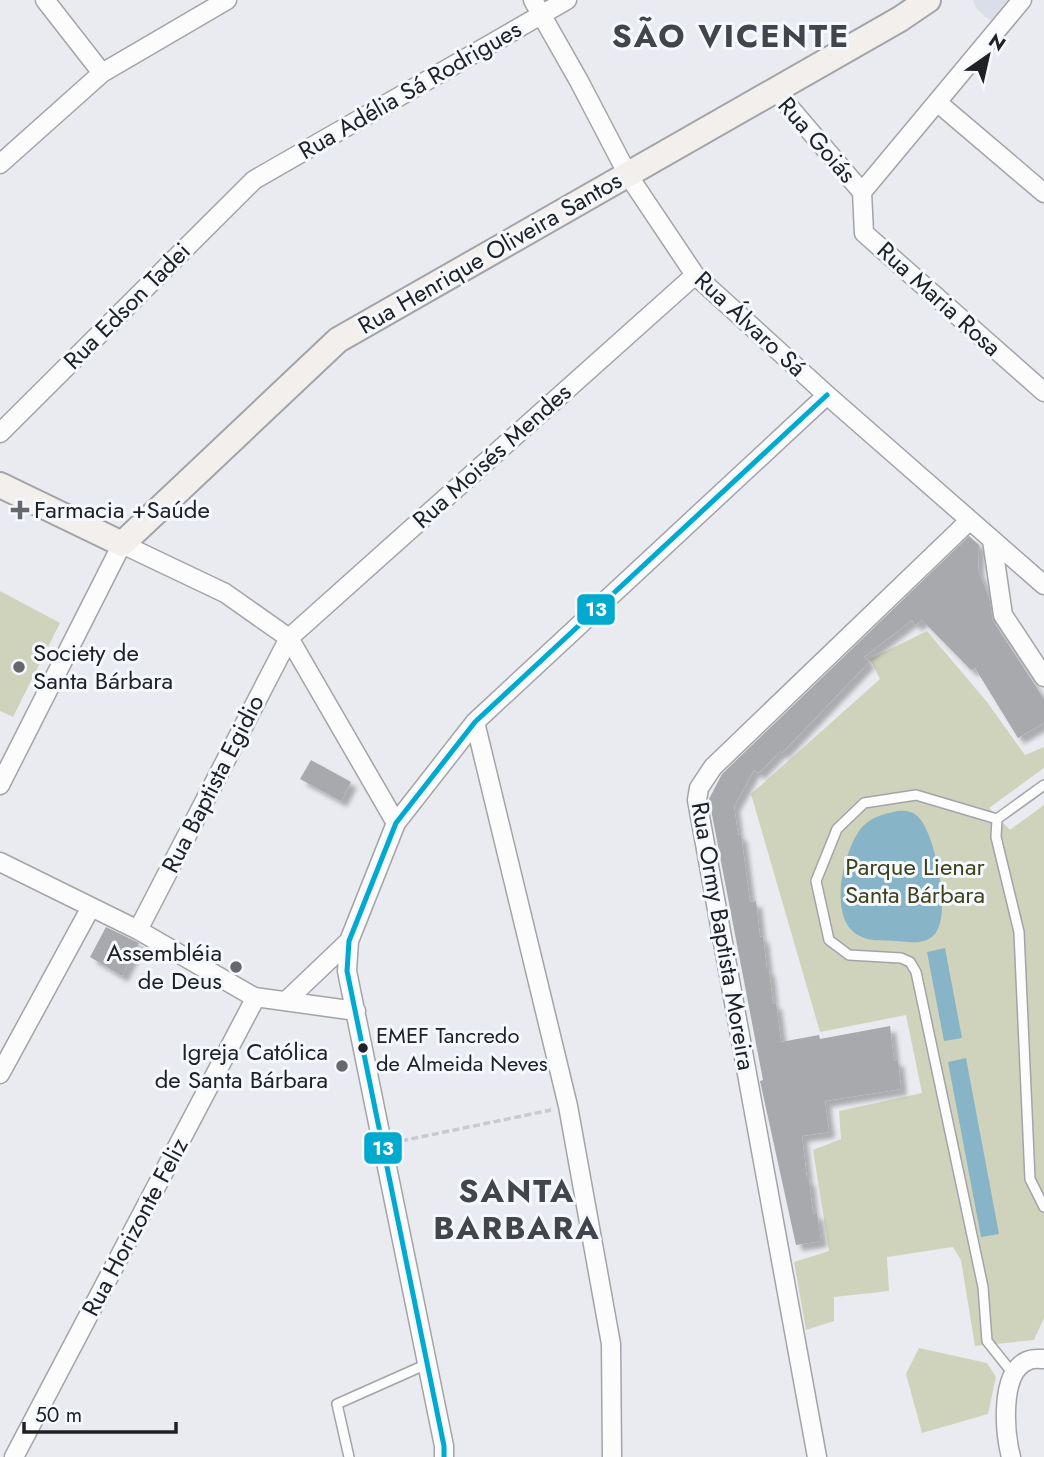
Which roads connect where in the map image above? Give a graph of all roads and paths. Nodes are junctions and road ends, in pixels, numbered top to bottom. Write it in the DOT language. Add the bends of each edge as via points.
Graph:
graph roads {
  1 [pos="45,0"];
  2 [pos="227,0"];
  3 [pos="567,0"];
  4 [pos="928,0"];
  5 [pos="1022,0"];
  6 [pos="537,7"];
  7 [pos="102,73"];
  8 [pos="774,89"];
  9 [pos="937,102"];
  10 [pos="0,164"];
  11 [pos="628,175"];
  12 [pos="254,180"];
  13 [pos="862,192"];
  14 [pos="1044,193"];
  15 [pos="695,275"];
  16 [pos="1044,392"];
  17 [pos="827,395"];
  18 [pos="0,433"];
  19 [pos="0,485"];
  20 [pos="969,521"];
  21 [pos="992,540"];
  22 [pos="122,544"];
  23 [pos="1044,585"];
  24 [pos="289,638"];
  25 [pos="1044,677"];
  26 [pos="475,722"];
  27 [pos="0,785"];
  28 [pos="1044,785"];
  29 [pos="997,819"];
  30 [pos="396,823"];
  31 [pos="0,862"];
  32 [pos="91,907"];
  33 [pos="138,930"];
  34 [pos="349,941"];
  35 [pos="256,997"];
  36 [pos="286,1001"];
  37 [pos="356,1011"];
  38 [pos="0,1074"];
  39 [pos="568,1106"];
  40 [pos="382,1145"];
  41 [pos="1044,1206"];
  42 [pos="1044,1359"];
  43 [pos="427,1364"];
  44 [pos="1018,1370"];
  45 [pos="14,1457"];
  46 [pos="349,1457"];
  47 [pos="444,1457"];
  48 [pos="612,1457"];
  49 [pos="817,1457"];
  50 [pos="1011,1457"];
  1 -- 7 [label="street"];
  2 -- 7 [label="street"];
  3 -- 6 [label="street, Rua Adélia Sá Rodrigues"];
  4 -- 8 [label="street, Rua Henrique Oliveira Santos"];
  5 -- 9 [label="street, Rua Goiás"];
  6 -- 11 [label="street, Rua Álvaro Sá"];
  6 -- 12 [label="street, Rua Adélia Sá Rodrigues"];
  7 -- 10 [label="street"];
  8 -- 11 [label="street, Rua Henrique Oliveira Santos"];
  8 -- 13 [label="street, Rua Goiás"];
  9 -- 13 [label="street, Rua Goiás"];
  9 -- 14 [label="street"];
  11 -- 15 [label="street, Rua Álvaro Sá"];
  11 -- 22 [label="street, Rua Henrique Oliveira Santos" via="338,340"];
  12 -- 18 [label="street, Rua Edson Tadei"];
  13 -- 16 [label="street, Rua Maria Rosa" via="864,233"];
  15 -- 17 [label="street, Rua Álvaro Sá"];
  15 -- 24 [label="street, Rua Moisés Mendes"];
  17 -- 20 [label="street, Rua Álvaro Sá"];
  17 -- 26 [label="street"];
  19 -- 22 [label="street"];
  20 -- 21 [label="street, Rua Álvaro Sá"];
  20 -- 49 [label="street, Rua Ormy Baptista Moreira" via="713,767 696,800"];
  21 -- 23 [label="street, Rua Álvaro Sá"];
  21 -- 25 [label="street" via="1003,615"];
  22 -- 24 [label="street" via="225,593"];
  22 -- 27 [label="street"];
  24 -- 30 [label="street"];
  24 -- 33 [label="street, Rua Baptista Egidio"];
  26 -- 30 [label="street"];
  26 -- 39 [label="street"];
  28 -- 29 [label="lane"];
  29 -- 41 [label="lane" via="996,837 1019,932 1031,1179"];
  29 -- 44 [label="lane" via="916,795 864,803 837,829 816,881 829,940 849,955 901,958 916,972 984,1287 987,1341"];
  30 -- 34 [label="street"];
  31 -- 32 [label="street"];
  32 -- 33 [label="street"];
  32 -- 38 [label="street"];
  33 -- 35 [label="street"];
  34 -- 36 [label="street"];
  34 -- 37 [label="street" via="347,971"];
  35 -- 36 [label="street"];
  35 -- 45 [label="street, Rua Horizonte Feliz"];
  36 -- 37 [label="street"];
  37 -- 40 [label="street"];
  39 -- 40 [label="path"];
  39 -- 48 [label="street" via="611,1344"];
  40 -- 43 [label="street"];
  42 -- 44 [label="street" via="1028,1360"];
  43 -- 46 [label="lane" via="337,1404"];
  43 -- 47 [label="street"];
  44 -- 50 [label="street" via="1006,1403"];
}
